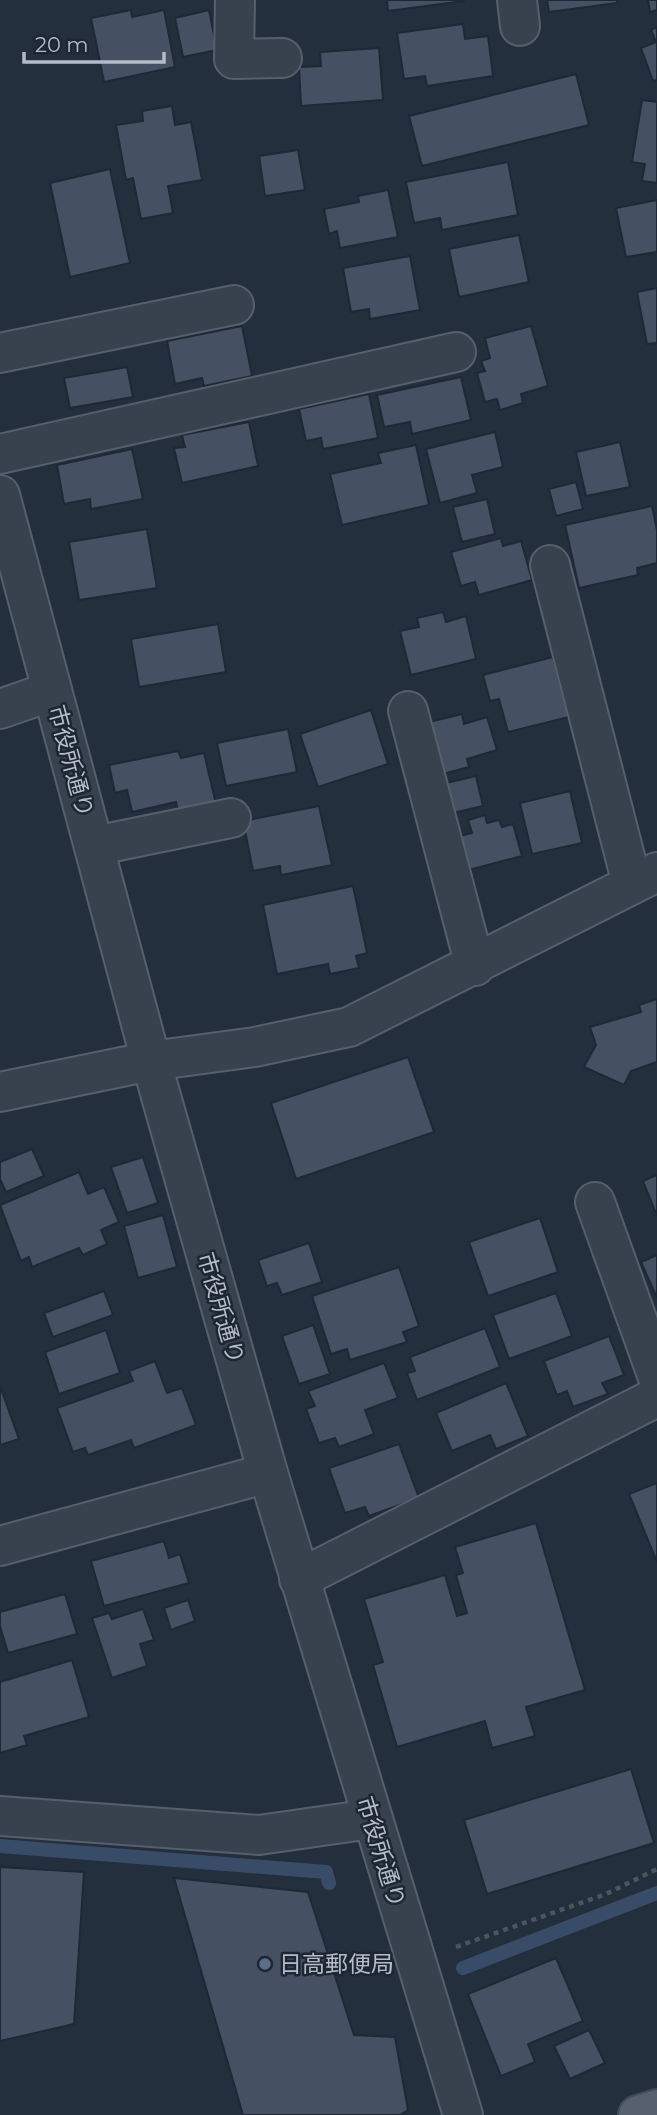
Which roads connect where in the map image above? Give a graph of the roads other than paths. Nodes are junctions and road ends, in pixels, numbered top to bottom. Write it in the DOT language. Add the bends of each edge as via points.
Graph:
graph roads {
  1 [pos="235,0"];
  2 [pos="282,58"];
  3 [pos="234,305"];
  4 [pos="456,352"];
  5 [pos="0,353"];
  6 [pos="0,454"];
  7 [pos="0,495"];
  8 [pos="550,565"];
  9 [pos="52,691"];
  10 [pos="0,709"];
  11 [pos="408,710"];
  12 [pos="231,818"];
  13 [pos="94,846"];
  14 [pos="644,878"];
  15 [pos="475,966"];
  16 [pos="151,1061"];
  17 [pos="0,1092"];
  18 [pos="595,1202"];
  19 [pos="657,1375"];
  20 [pos="657,1397"];
  21 [pos="268,1473"];
  22 [pos="0,1546"];
  23 [pos="299,1579"];
  24 [pos="0,1816"];
  25 [pos="370,1819"];
  26 [pos="657,2109"];
  27 [pos="463,2115"];
  28 [pos="638,2115"];
  1 -- 2 [label="street" via="234,59"];
  3 -- 5 [label="street"];
  4 -- 6 [label="street"];
  7 -- 9 [label="street, 市役所通り"];
  8 -- 14 [label="street"];
  9 -- 10 [label="street"];
  9 -- 13 [label="street, 市役所通り"];
  11 -- 15 [label="street"];
  12 -- 13 [label="street"];
  13 -- 16 [label="street, 市役所通り"];
  14 -- 15 [label="street"];
  15 -- 16 [label="street" via="349,1027 255,1047"];
  16 -- 17 [label="street"];
  16 -- 21 [label="street, 市役所通り"];
  18 -- 19 [label="street"];
  20 -- 23 [label="street"];
  21 -- 22 [label="street"];
  21 -- 23 [label="street, 市役所通り"];
  23 -- 25 [label="street, 市役所通り"];
  24 -- 25 [label="street" via="259,1835"];
  25 -- 27 [label="street, 市役所通り"];
  26 -- 28 [label="main road"];
}
